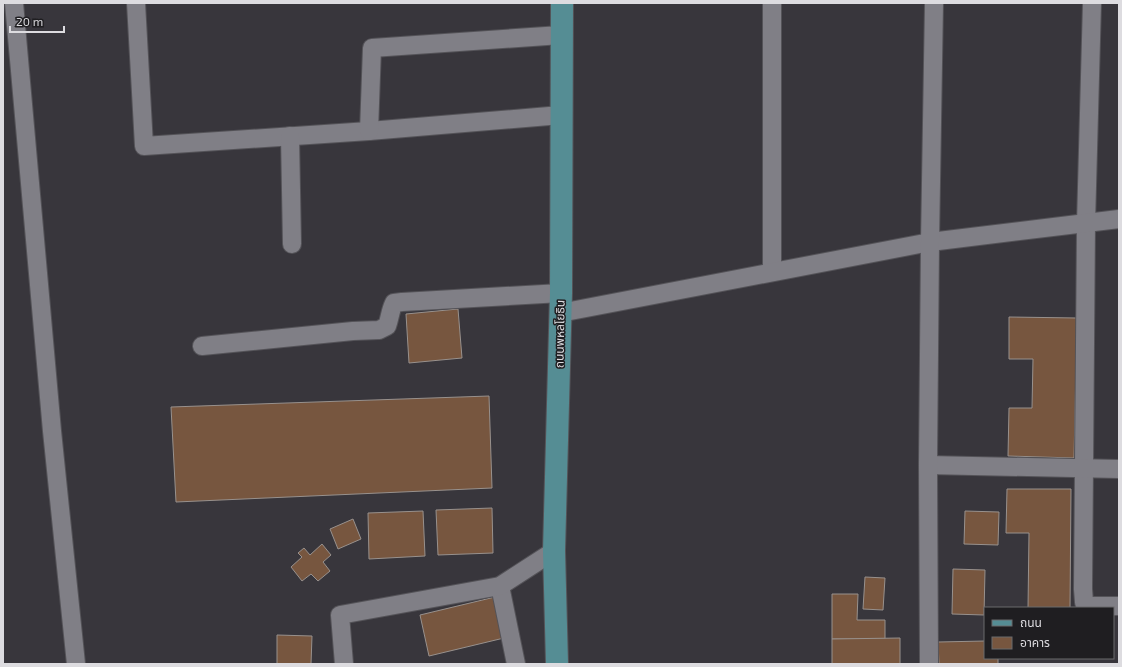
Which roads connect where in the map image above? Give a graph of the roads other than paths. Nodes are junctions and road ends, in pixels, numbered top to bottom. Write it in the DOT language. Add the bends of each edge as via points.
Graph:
graph roads {
  1 [pos="14,3"];
  2 [pos="136,3"];
  3 [pos="562,3"];
  4 [pos="772,3"];
  5 [pos="934,3"];
  6 [pos="1092,3"];
  7 [pos="561,35"];
  8 [pos="562,115"];
  9 [pos="369,131"];
  10 [pos="290,136"];
  11 [pos="1119,219"];
  12 [pos="1086,223"];
  13 [pos="930,242"];
  14 [pos="292,244"];
  15 [pos="772,272"];
  16 [pos="561,303"];
  17 [pos="202,346"];
  18 [pos="928,465"];
  19 [pos="1084,469"];
  20 [pos="1119,469"];
  21 [pos="554,551"];
  22 [pos="500,586"];
  23 [pos="1119,606"];
  24 [pos="76,664"];
  25 [pos="344,664"];
  26 [pos="516,664"];
  27 [pos="557,664"];
  28 [pos="929,664"];
  1 -- 24 [label="street" via="52,431"];
  2 -- 10 [label="street" via="144,146"];
  3 -- 7 [label="main road, ถนนพหลโยธิน"];
  4 -- 15 [label="street"];
  5 -- 13 [label="street"];
  6 -- 12 [label="street"];
  7 -- 8 [label="main road, ถนนพหลโยธิน"];
  7 -- 9 [label="street" via="372,48"];
  8 -- 9 [label="street"];
  8 -- 16 [label="main road, ถนนพหลโยธิน"];
  9 -- 10 [label="street"];
  10 -- 14 [label="street"];
  11 -- 12 [label="street"];
  12 -- 13 [label="street"];
  12 -- 19 [label="street"];
  13 -- 15 [label="street"];
  13 -- 18 [label="street"];
  15 -- 16 [label="street"];
  16 -- 17 [label="street" via="402,302 394,303 387,326 379,330 353,330"];
  16 -- 21 [label="main road, ถนนพหลโยธิน"];
  18 -- 19 [label="street"];
  18 -- 28 [label="street"];
  19 -- 20 [label="street"];
  19 -- 23 [label="street" via="1084,602 1090,606"];
  21 -- 22 [label="street"];
  21 -- 27 [label="main road, ถนนพหลโยธิน"];
  22 -- 25 [label="street" via="340,615"];
  22 -- 26 [label="street"];
}
